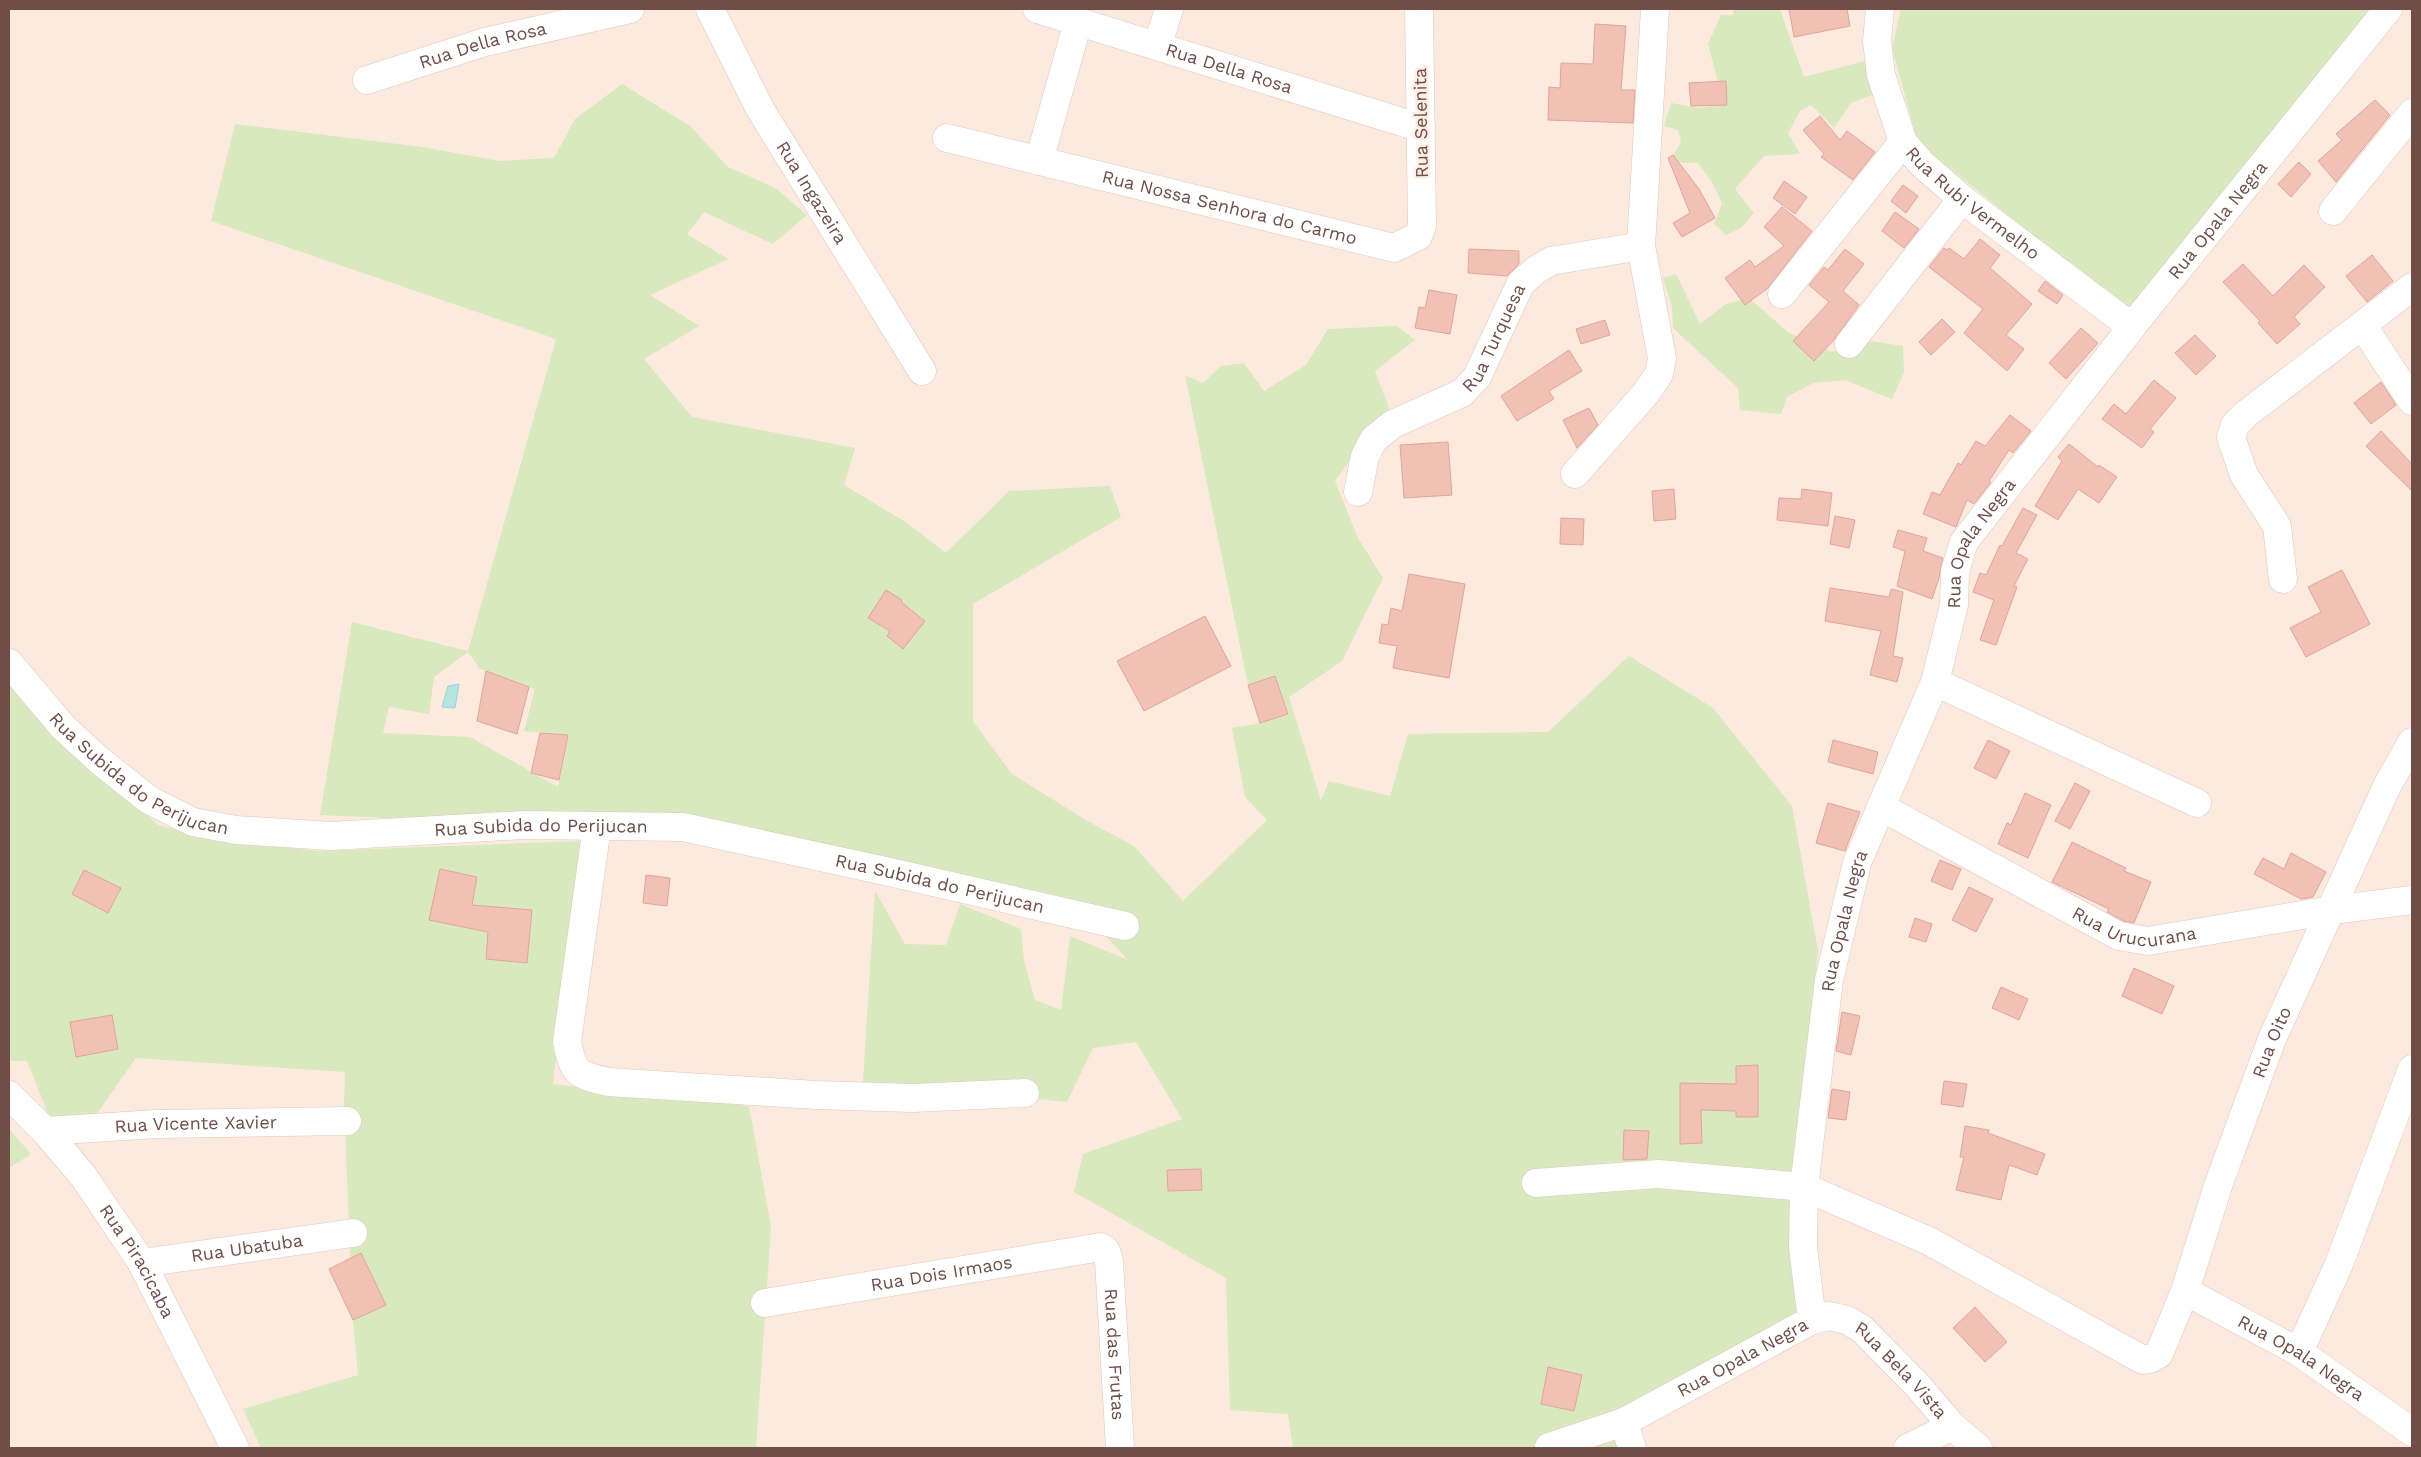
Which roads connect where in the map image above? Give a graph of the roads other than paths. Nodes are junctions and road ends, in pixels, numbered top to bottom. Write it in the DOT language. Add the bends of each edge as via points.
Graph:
graph roads {
  1 [pos="630,9"];
  2 [pos="710,9"];
  3 [pos="1037,9"];
  4 [pos="1169,9"];
  5 [pos="1419,9"];
  6 [pos="1655,9"];
  7 [pos="1880,9"];
  8 [pos="2388,9"];
  9 [pos="1078,22"];
  10 [pos="1158,44"];
  11 [pos="366,80"];
  12 [pos="2412,113"];
  13 [pos="1421,128"];
  14 [pos="947,138"];
  15 [pos="1903,142"];
  16 [pos="1040,161"];
  17 [pos="1962,198"];
  18 [pos="2333,210"];
  19 [pos="1418,236"];
  20 [pos="1641,246"];
  21 [pos="2412,287"];
  22 [pos="1782,294"];
  23 [pos="2363,326"];
  24 [pos="2132,327"];
  25 [pos="1849,344"];
  26 [pos="922,371"];
  27 [pos="2412,401"];
  28 [pos="1575,474"];
  29 [pos="1358,492"];
  30 [pos="2283,579"];
  31 [pos="9,663"];
  32 [pos="1935,682"];
  33 [pos="2412,742"];
  34 [pos="2197,803"];
  35 [pos="1881,807"];
  36 [pos="597,826"];
  37 [pos="2412,900"];
  38 [pos="2332,910"];
  39 [pos="1125,926"];
  40 [pos="2412,1069"];
  41 [pos="1025,1093"];
  42 [pos="9,1095"];
  43 [pos="347,1120"];
  44 [pos="45,1131"];
  45 [pos="1536,1183"];
  46 [pos="1804,1187"];
  47 [pos="353,1233"];
  48 [pos="1109,1261"];
  49 [pos="142,1263"];
  50 [pos="2185,1291"];
  51 [pos="765,1303"];
  52 [pos="1812,1320"];
  53 [pos="2299,1352"];
  54 [pos="1624,1422"];
  55 [pos="1952,1426"];
  56 [pos="2412,1432"];
  57 [pos="1549,1446"];
  58 [pos="236,1448"];
  59 [pos="1120,1448"];
  60 [pos="1632,1448"];
  61 [pos="1908,1448"];
  62 [pos="1978,1448"];
  1 -- 11 [label="street, Rua Della Rosa" via="485,42"];
  2 -- 26 [label="street, Rua Ingazeira" via="760,109"];
  3 -- 9 [label="street, Rua Della Rosa"];
  4 -- 10 [label="street"];
  5 -- 13 [label="street, Rua Selenita"];
  6 -- 20 [label="street"];
  7 -- 15 [label="street, Rua Rubi Vermelho" via="1877,40 1881,75"];
  8 -- 24 [label="street, Rua Opala Negra"];
  9 -- 10 [label="street, Rua Della Rosa"];
  9 -- 16 [label="street"];
  10 -- 13 [label="street, Rua Della Rosa"];
  12 -- 18 [label="street"];
  13 -- 19 [label="street, Rua Selenita" via="1422,226"];
  14 -- 16 [label="street, Rua Nossa Senhora do Carmo"];
  15 -- 17 [label="street, Rua Rubi Vermelho" via="1921,163"];
  15 -- 22 [label="street"];
  16 -- 19 [label="street, Rua Nossa Senhora do Carmo" via="1394,248"];
  17 -- 24 [label="street, Rua Rubi Vermelho"];
  17 -- 25 [label="street"];
  20 -- 28 [label="street" via="1662,358 1659,374"];
  20 -- 29 [label="street, Rua Turquesa" via="1552,261 1521,283 1476,376 1462,393 1393,424 1374,439 1365,456"];
  21 -- 23 [label="street"];
  23 -- 27 [label="street"];
  23 -- 30 [label="street" via="2246,414 2235,425 2231,436 2244,475 2277,526"];
  24 -- 32 [label="street, Rua Opala Negra" via="1964,542 1955,571 1954,605"];
  31 -- 36 [label="street, Rua Subida do Perijucan" via="63,727 99,760 149,800 194,822 236,830 331,836 524,825"];
  32 -- 34 [label="street"];
  32 -- 35 [label="street, Rua Opala Negra"];
  33 -- 38 [label="street, Rua Oito" via="2387,786"];
  35 -- 38 [label="street, Rua Urucurana" via="2119,936 2131,939 2148,941"];
  35 -- 46 [label="street, Rua Opala Negra" via="1857,863 1828,980"];
  36 -- 39 [label="street, Rua Subida do Perijucan" via="683,827"];
  36 -- 41 [label="street" via="567,1042 571,1062 581,1075 608,1082 816,1095 913,1098"];
  37 -- 38 [label="street, Rua Urucurana"];
  38 -- 50 [label="street, Rua Oito" via="2272,1039 2219,1183"];
  40 -- 53 [label="street" via="2339,1264"];
  42 -- 44 [label="street, Rua Piracicaba"];
  43 -- 44 [label="street, Rua Vicente Xavier" via="157,1124"];
  44 -- 49 [label="street, Rua Piracicaba" via="84,1178"];
  45 -- 46 [label="street" via="1658,1174"];
  46 -- 50 [label="street, Rua Oito" via="1929,1241 2143,1360 2159,1354"];
  46 -- 52 [label="street, Rua Opala Negra" via="1803,1247"];
  47 -- 49 [label="street, Rua Ubatuba"];
  48 -- 51 [label="street, Rua Dois Irmaos" via="1101,1247"];
  48 -- 59 [label="street, Rua das Frutas"];
  49 -- 58 [label="street, Rua Piracicaba"];
  50 -- 53 [label="street, Rua Opala Negra"];
  52 -- 54 [label="street, Rua Opala Negra"];
  52 -- 55 [label="street, Rua Bela Vista" via="1829,1316 1847,1320 1862,1329"];
  53 -- 56 [label="street, Rua Opala Negra"];
  54 -- 57 [label="street, Rua Opala Negra"];
  54 -- 60 [label="street"];
  55 -- 61 [label="street"];
  55 -- 62 [label="street, Rua Bela Vista"];
}
